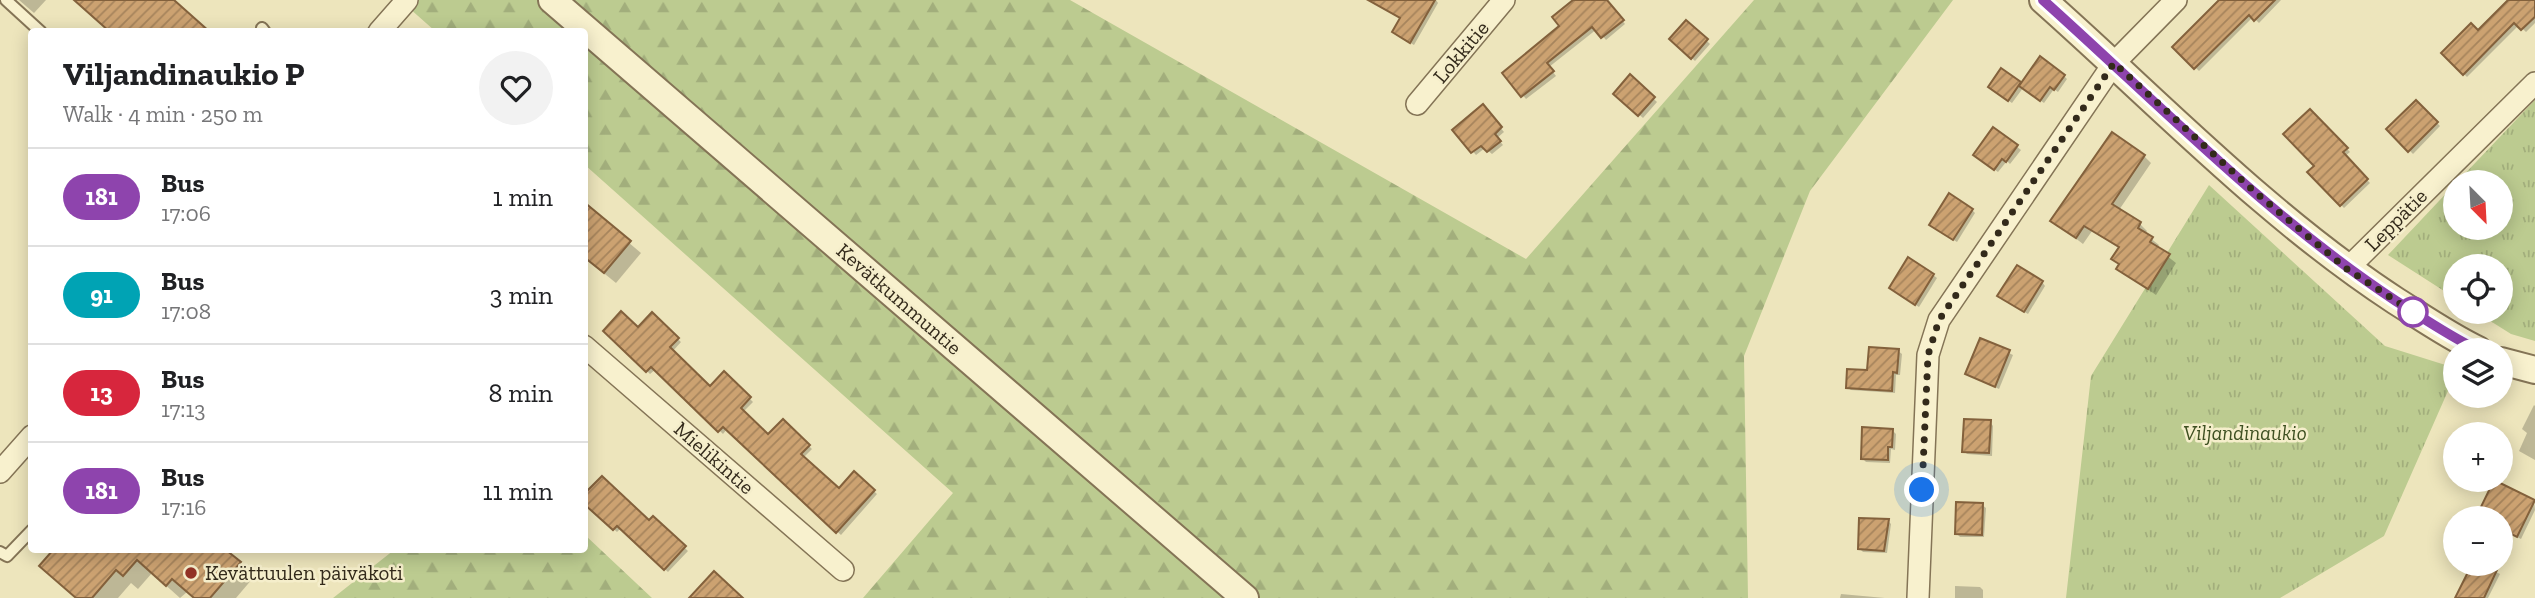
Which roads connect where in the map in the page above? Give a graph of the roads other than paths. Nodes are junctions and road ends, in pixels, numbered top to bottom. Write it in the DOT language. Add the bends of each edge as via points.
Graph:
graph roads {
  1 [pos="6,0"];
  2 [pos="407,0"];
  3 [pos="552,0"];
  4 [pos="1504,0"];
  5 [pos="2043,0"];
  6 [pos="2176,0"];
  7 [pos="37,28"];
  8 [pos="382,28"];
  9 [pos="584,28"];
  10 [pos="588,31"];
  11 [pos="2114,63"];
  12 [pos="2535,83"];
  13 [pos="1418,104"];
  14 [pos="2347,269"];
  15 [pos="2453,338"];
  16 [pos="588,349"];
  17 [pos="2513,364"];
  18 [pos="2535,370"];
  19 [pos="28,440"];
  20 [pos="0,472"];
  21 [pos="28,534"];
  22 [pos="0,552"];
  23 [pos="843,570"];
  24 [pos="1245,598"];
  25 [pos="1918,598"];
  1 -- 7 [label="lane"];
  2 -- 8 [label="street"];
  3 -- 9 [label="street, Kevätkummuntie"];
  4 -- 13 [label="street, Lokkitie"];
  5 -- 11 [label="street"];
  6 -- 11 [label="street"];
  10 -- 24 [label="street, Kevätkummuntie"];
  11 -- 14 [label="street" via="2237,177"];
  11 -- 25 [label="street" via="1939,320 1928,355"];
  12 -- 14 [label="street, Leppätie"];
  14 -- 15 [label="street"];
  16 -- 23 [label="street, Mielikintie"];
  17 -- 18 [label="street"];
  19 -- 20 [label="street"];
  21 -- 22 [label="lane" via="7,556"];
}
